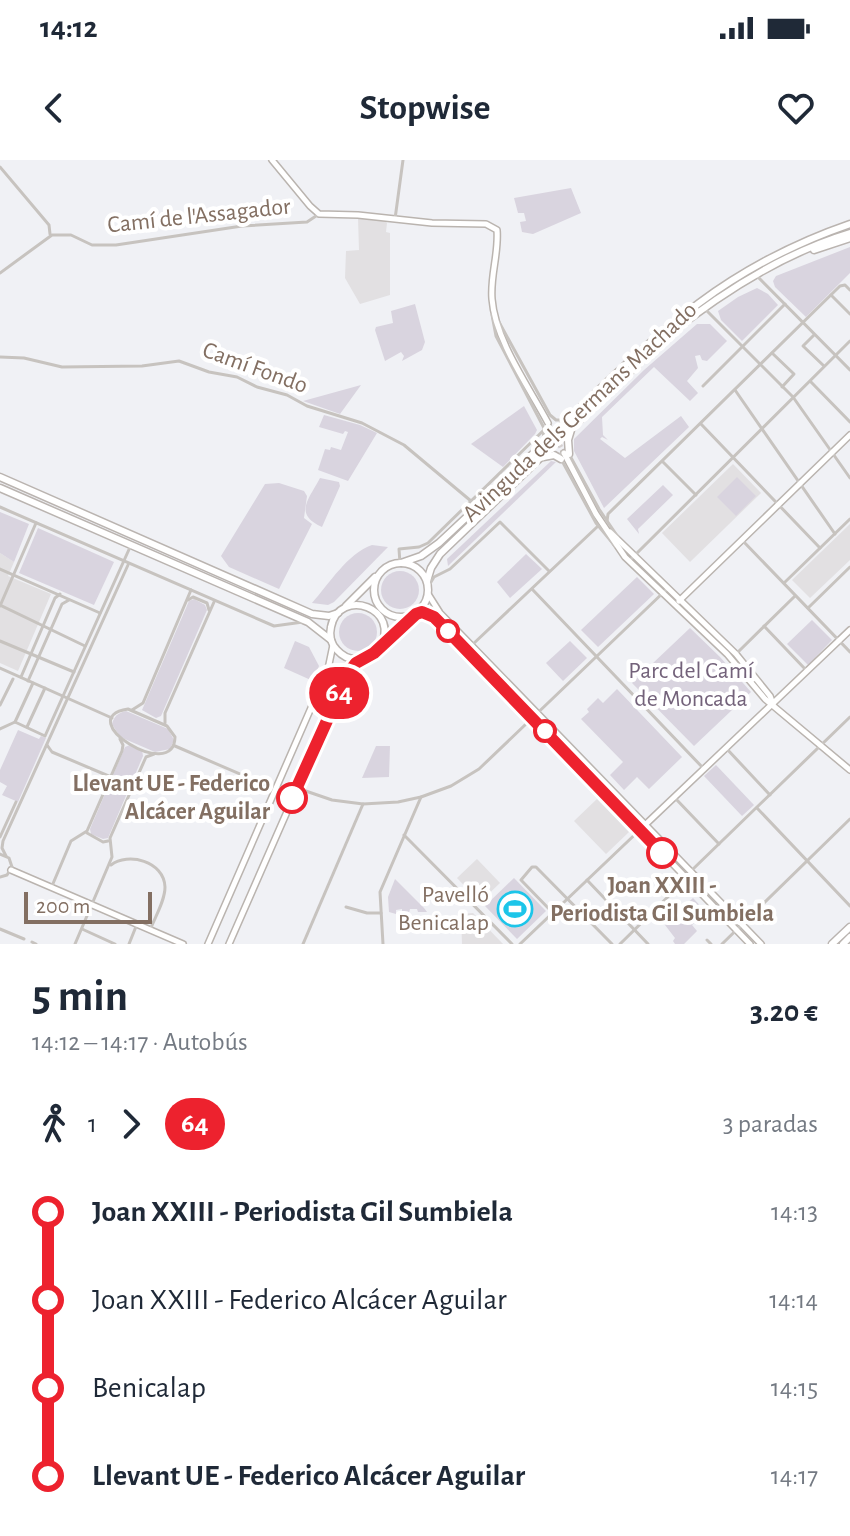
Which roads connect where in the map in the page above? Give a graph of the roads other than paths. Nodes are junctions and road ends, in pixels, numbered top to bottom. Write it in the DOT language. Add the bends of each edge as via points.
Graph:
graph roads {
  1 [pos="272,160"];
  2 [pos="403,160"];
  3 [pos="0,167"];
  4 [pos="319,214"];
  5 [pos="395,219"];
  6 [pos="850,225"];
  7 [pos="50,236"];
  8 [pos="850,236"];
  9 [pos="0,273"];
  10 [pos="756,275"];
  11 [pos="850,290"];
  12 [pos="831,295"];
  13 [pos="785,304"];
  14 [pos="704,308"];
  15 [pos="493,310"];
  16 [pos="850,314"];
  17 [pos="803,322"];
  18 [pos="815,334"];
  19 [pos="850,341"];
  20 [pos="742,348"];
  21 [pos="772,353"];
  22 [pos="836,355"];
  23 [pos="0,357"];
  24 [pos="760,365"];
  25 [pos="824,366"];
  26 [pos="850,370"];
  27 [pos="810,381"];
  28 [pos="703,386"];
  29 [pos="782,387"];
  30 [pos="735,390"];
  31 [pos="793,397"];
  32 [pos="550,415"];
  33 [pos="850,422"];
  34 [pos="571,423"];
  35 [pos="701,424"];
  36 [pos="546,426"];
  37 [pos="763,429"];
  38 [pos="539,435"];
  39 [pos="850,435"];
  40 [pos="545,436"];
  41 [pos="541,446"];
  42 [pos="832,452"];
  43 [pos="565,455"];
  44 [pos="540,458"];
  45 [pos="734,458"];
  46 [pos="663,462"];
  47 [pos="0,477"];
  48 [pos="850,478"];
  49 [pos="800,484"];
  50 [pos="0,488"];
  51 [pos="696,495"];
  52 [pos="471,501"];
  53 [pos="779,505"];
  54 [pos="0,507"];
  55 [pos="850,519"];
  56 [pos="36,523"];
  57 [pos="602,523"];
  58 [pos="835,534"];
  59 [pos="742,540"];
  60 [pos="131,545"];
  61 [pos="820,548"];
  62 [pos="631,559"];
  63 [pos="124,561"];
  64 [pos="400,563"];
  65 [pos="131,564"];
  66 [pos="850,567"];
  67 [pos="0,569"];
  68 [pos="384,569"];
  69 [pos="550,572"];
  70 [pos="14,575"];
  71 [pos="784,583"];
  72 [pos="428,587"];
  73 [pos="532,589"];
  74 [pos="191,590"];
  75 [pos="666,591"];
  76 [pos="60,594"];
  77 [pos="795,596"];
  78 [pos="55,599"];
  79 [pos="70,600"];
  80 [pos="215,600"];
  81 [pos="678,603"];
  82 [pos="62,604"];
  83 [pos="186,604"];
  84 [pos="0,605"];
  85 [pos="808,608"];
  86 [pos="339,612"];
  87 [pos="100,613"];
  88 [pos="416,613"];
  89 [pos="208,614"];
  90 [pos="308,622"];
  91 [pos="44,624"];
  92 [pos="764,626"];
  93 [pos="50,629"];
  94 [pos="850,630"];
  95 [pos="0,641"];
  96 [pos="839,641"];
  97 [pos="332,642"];
  98 [pos="472,645"];
  99 [pos="85,646"];
  100 [pos="379,649"];
  101 [pos="850,652"];
  102 [pos="31,654"];
  103 [pos="736,654"];
  104 [pos="39,656"];
  105 [pos="597,658"];
  106 [pos="362,659"];
  107 [pos="0,668"];
  108 [pos="807,671"];
  109 [pos="74,672"];
  110 [pos="20,677"];
  111 [pos="13,679"];
  112 [pos="28,681"];
  113 [pos="33,683"];
  114 [pos="45,688"];
  115 [pos="65,697"];
  116 [pos="773,704"];
  117 [pos="0,705"];
  118 [pos="131,710"];
  119 [pos="539,713"];
  120 [pos="850,717"];
  121 [pos="112,718"];
  122 [pos="532,719"];
  123 [pos="15,722"];
  124 [pos="167,726"];
  125 [pos="1,727"];
  126 [pos="27,727"];
  127 [pos="120,739"];
  128 [pos="47,743"];
  129 [pos="175,746"];
  130 [pos="820,746"];
  131 [pos="726,748"];
  132 [pos="154,754"];
  133 [pos="704,769"];
  134 [pos="850,770"];
  135 [pos="111,777"];
  136 [pos="276,788"];
  137 [pos="300,789"];
  138 [pos="770,795"];
  139 [pos="421,797"];
  140 [pos="674,797"];
  141 [pos="16,802"];
  142 [pos="363,804"];
  143 [pos="757,808"];
  144 [pos="850,819"];
  145 [pos="646,824"];
  146 [pos="0,827"];
  147 [pos="640,830"];
  148 [pos="87,831"];
  149 [pos="1,835"];
  150 [pos="404,835"];
  151 [pos="110,838"];
  152 [pos="719,844"];
  153 [pos="0,854"];
  154 [pos="6,856"];
  155 [pos="807,860"];
  156 [pos="108,868"];
  157 [pos="11,870"];
  158 [pos="691,872"];
  159 [pos="0,877"];
  160 [pos="687,878"];
  161 [pos="587,880"];
  162 [pos="51,887"];
  163 [pos="568,899"];
  164 [pos="92,905"];
  165 [pos="850,906"];
  166 [pos="346,907"];
  167 [pos="381,913"];
  168 [pos="553,913"];
  169 [pos="137,924"];
  170 [pos="742,924"];
  171 [pos="0,929"];
  172 [pos="81,929"];
  173 [pos="150,930"];
  174 [pos="635,930"];
  175 [pos="736,930"];
  176 [pos="850,932"];
  177 [pos="24,939"];
  178 [pos="75,944"];
  179 [pos="115,944"];
  180 [pos="129,944"];
  181 [pos="183,944"];
  182 [pos="208,944"];
  183 [pos="229,944"];
  184 [pos="303,944"];
  185 [pos="383,944"];
  186 [pos="512,944"];
  187 [pos="520,944"];
  188 [pos="612,944"];
  189 [pos="620,944"];
  190 [pos="648,944"];
  191 [pos="722,944"];
  192 [pos="750,944"];
  193 [pos="761,944"];
  194 [pos="832,944"];
  195 [pos="843,944"];
  1 -- 4 [label="street"];
  2 -- 5 [label="street"];
  3 -- 7 [label="street" via="49,225"];
  4 -- 5 [label="street"];
  4 -- 7 [label="street, Camí de l'Assagador" via="307,222 116,245"];
  5 -- 15 [label="street" via="486,224 497,230"];
  6 -- 34 [label="main road, Avinguda dels Germans Machado" via="773,256 700,301 662,331"];
  7 -- 9 [label="street"];
  8 -- 10 [label="main road, Avinguda dels Germans Machado"];
  10 -- 13 [label="street"];
  10 -- 14 [label="main road, Avinguda dels Germans Machado"];
  11 -- 12 [label="street" via="840,286"];
  12 -- 16 [label="street"];
  12 -- 17 [label="street"];
  13 -- 17 [label="street"];
  13 -- 20 [label="street"];
  14 -- 20 [label="street"];
  14 -- 34 [label="main road, Avinguda dels Germans Machado"];
  15 -- 32 [label="street"];
  15 -- 36 [label="street"];
  17 -- 18 [label="street"];
  17 -- 21 [label="street"];
  18 -- 22 [label="street"];
  18 -- 25 [label="street" via="803,346"];
  19 -- 22 [label="street"];
  20 -- 24 [label="street"];
  20 -- 28 [label="street"];
  21 -- 24 [label="street"];
  21 -- 29 [label="street" via="794,374"];
  22 -- 25 [label="street"];
  22 -- 26 [label="street"];
  23 -- 52 [label="street, Camí Fondo" via="62,367 179,361 237,377 362,423 404,445"];
  24 -- 29 [label="street"];
  24 -- 30 [label="street"];
  25 -- 27 [label="street"];
  27 -- 31 [label="street"];
  27 -- 33 [label="street"];
  29 -- 31 [label="street"];
  30 -- 35 [label="street"];
  30 -- 37 [label="street"];
  31 -- 37 [label="street"];
  31 -- 42 [label="street"];
  32 -- 34 [label="street"];
  32 -- 36 [label="street"];
  34 -- 41 [label="main road, Avinguda dels Germans Machado"];
  34 -- 43 [label="main road"];
  34 -- 44 [label="main road, Avinguda dels Germans Machado"];
  35 -- 45 [label="street"];
  35 -- 46 [label="street"];
  36 -- 38 [label="street"];
  36 -- 40 [label="street"];
  37 -- 45 [label="street"];
  37 -- 49 [label="street"];
  38 -- 40 [label="street"];
  38 -- 52 [label="street"];
  39 -- 42 [label="street"];
  40 -- 41 [label="street"];
  41 -- 64 [label="main road, Avinguda dels Germans Machado" via="436,546"];
  42 -- 48 [label="street"];
  42 -- 49 [label="street"];
  43 -- 44 [label="main road"];
  43 -- 57 [label="street"];
  44 -- 72 [label="main road, Avinguda dels Germans Machado" via="437,557"];
  45 -- 51 [label="street"];
  45 -- 53 [label="street"];
  46 -- 51 [label="street"];
  46 -- 57 [label="street"];
  47 -- 86 [label="main road" via="312,614"];
  49 -- 53 [label="street"];
  49 -- 58 [label="street"];
  50 -- 60 [label="main road"];
  51 -- 62 [label="street"];
  52 -- 64 [label="street" via="428,543 399,549"];
  53 -- 59 [label="street"];
  53 -- 61 [label="street"];
  54 -- 56 [label="street"];
  55 -- 58 [label="street"];
  56 -- 63 [label="street"];
  56 -- 70 [label="street"];
  57 -- 62 [label="street"];
  57 -- 69 [label="street"];
  58 -- 61 [label="street"];
  59 -- 71 [label="street"];
  59 -- 81 [label="street"];
  60 -- 63 [label="street"];
  60 -- 90 [label="main road"];
  61 -- 71 [label="street"];
  62 -- 75 [label="street"];
  63 -- 65 [label="street"];
  63 -- 87 [label="street"];
  64 -- 68 [label="main road"];
  64 -- 72 [label="main road" via="418,569"];
  65 -- 74 [label="street"];
  65 -- 115 [label="street"];
  66 -- 85 [label="street"];
  67 -- 70 [label="street"];
  68 -- 86 [label="main road"];
  68 -- 88 [label="main road" via="374,589 379,607 394,617"];
  69 -- 72 [label="street, Avinguda dels Germans Machado" via="500,522"];
  69 -- 73 [label="street"];
  70 -- 76 [label="street"];
  70 -- 84 [label="street"];
  71 -- 77 [label="street"];
  72 -- 88 [label="main road" via="426,603"];
  72 -- 98 [label="street" via="440,613"];
  73 -- 98 [label="street"];
  73 -- 105 [label="street"];
  74 -- 80 [label="street"];
  74 -- 83 [label="street"];
  75 -- 81 [label="street"];
  75 -- 105 [label="street"];
  76 -- 78 [label="street"];
  76 -- 79 [label="street"];
  77 -- 85 [label="street"];
  77 -- 92 [label="street"];
  78 -- 82 [label="street"];
  78 -- 91 [label="street"];
  79 -- 82 [label="street"];
  79 -- 87 [label="street"];
  80 -- 89 [label="street"];
  80 -- 90 [label="street" via="274,626"];
  81 -- 103 [label="street"];
  81 -- 116 [label="street"];
  82 -- 93 [label="street"];
  83 -- 89 [label="street" via="193,597 208,604"];
  83 -- 118 [label="street" via="143,703"];
  84 -- 91 [label="street"];
  85 -- 96 [label="street"];
  86 -- 97 [label="main road" via="330,628"];
  86 -- 100 [label="main road" via="360,605 379,614 385,629"];
  87 -- 99 [label="street"];
  88 -- 100 [label="main road"];
  88 -- 122 [label="street" via="434,617"];
  89 -- 124 [label="street" via="165,713"];
  90 -- 97 [label="main road"];
  91 -- 93 [label="street"];
  91 -- 102 [label="street"];
  92 -- 103 [label="street"];
  92 -- 108 [label="street"];
  93 -- 99 [label="street"];
  93 -- 104 [label="street"];
  94 -- 96 [label="street"];
  95 -- 102 [label="street"];
  96 -- 101 [label="street"];
  96 -- 108 [label="street"];
  97 -- 106 [label="main road" via="347,657"];
  97 -- 136 [label="street" via="330,665"];
  98 -- 119 [label="street"];
  99 -- 109 [label="street"];
  100 -- 106 [label="main road"];
  102 -- 104 [label="street"];
  102 -- 110 [label="street"];
  103 -- 116 [label="street"];
  104 -- 109 [label="street"];
  104 -- 112 [label="street"];
  105 -- 119 [label="street"];
  105 -- 133 [label="street"];
  106 -- 137 [label="street" via="347,675"];
  107 -- 110 [label="street"];
  108 -- 116 [label="street"];
  109 -- 115 [label="street"];
  110 -- 112 [label="street"];
  111 -- 117 [label="street"];
  112 -- 113 [label="street"];
  113 -- 114 [label="street"];
  113 -- 123 [label="street"];
  114 -- 115 [label="street"];
  114 -- 126 [label="street"];
  115 -- 121 [label="street"];
  115 -- 126 [label="street" via="45,736"];
  115 -- 128 [label="street"];
  116 -- 130 [label="street"];
  116 -- 131 [label="street"];
  118 -- 121 [label="street"];
  118 -- 124 [label="street"];
  119 -- 122 [label="street"];
  119 -- 145 [label="street"];
  120 -- 130 [label="street"];
  121 -- 127 [label="street" via="112,730"];
  122 -- 139 [label="street" via="473,773"];
  122 -- 147 [label="street"];
  123 -- 125 [label="street"];
  123 -- 126 [label="street"];
  124 -- 129 [label="street"];
  127 -- 132 [label="street"];
  127 -- 135 [label="street" via="123,748"];
  128 -- 135 [label="street" via="52,752"];
  128 -- 154 [label="street" via="2,845"];
  129 -- 132 [label="street"];
  129 -- 136 [label="street"];
  130 -- 134 [label="street"];
  130 -- 138 [label="street"];
  131 -- 133 [label="street"];
  131 -- 138 [label="street"];
  132 -- 151 [label="street" via="146,757"];
  133 -- 140 [label="street"];
  135 -- 148 [label="street"];
  136 -- 137 [label="street"];
  136 -- 182 [label="street"];
  137 -- 142 [label="street"];
  137 -- 183 [label="street"];
  138 -- 143 [label="street"];
  139 -- 142 [label="street"];
  139 -- 150 [label="street"];
  140 -- 145 [label="street"];
  140 -- 152 [label="street"];
  141 -- 149 [label="street"];
  142 -- 184 [label="street"];
  143 -- 152 [label="street"];
  143 -- 155 [label="street"];
  144 -- 155 [label="street"];
  145 -- 147 [label="street"];
  145 -- 158 [label="street"];
  146 -- 149 [label="street"];
  147 -- 160 [label="street"];
  147 -- 161 [label="street"];
  148 -- 151 [label="street" via="103,842"];
  148 -- 162 [label="street" via="71,841"];
  150 -- 167 [label="street" via="380,894"];
  150 -- 186 [label="street"];
  151 -- 156 [label="street"];
  152 -- 158 [label="street"];
  153 -- 154 [label="street"];
  154 -- 157 [label="street"];
  155 -- 165 [label="street"];
  155 -- 170 [label="street"];
  156 -- 164 [label="street"];
  156 -- 173 [label="street" via="128,858 152,866 163,877 163,896"];
  157 -- 159 [label="street"];
  157 -- 162 [label="street"];
  158 -- 160 [label="street"];
  158 -- 170 [label="street"];
  160 -- 174 [label="street"];
  160 -- 175 [label="street"];
  161 -- 163 [label="street"];
  161 -- 174 [label="street"];
  162 -- 164 [label="street"];
  163 -- 168 [label="street"];
  163 -- 168 [label="street" via="533,867 521,879"];
  163 -- 188 [label="street"];
  164 -- 169 [label="street"];
  164 -- 172 [label="street"];
  166 -- 167 [label="street"];
  167 -- 185 [label="street"];
  168 -- 187 [label="street"];
  169 -- 173 [label="street"];
  169 -- 180 [label="street"];
  170 -- 175 [label="street"];
  170 -- 193 [label="street"];
  171 -- 177 [label="street"];
  172 -- 178 [label="street"];
  172 -- 179 [label="street"];
  173 -- 181 [label="street"];
  174 -- 189 [label="street"];
  174 -- 190 [label="street"];
  175 -- 191 [label="street"];
  175 -- 192 [label="street"];
  176 -- 194 [label="main road"];
  176 -- 195 [label="main road"];
}
